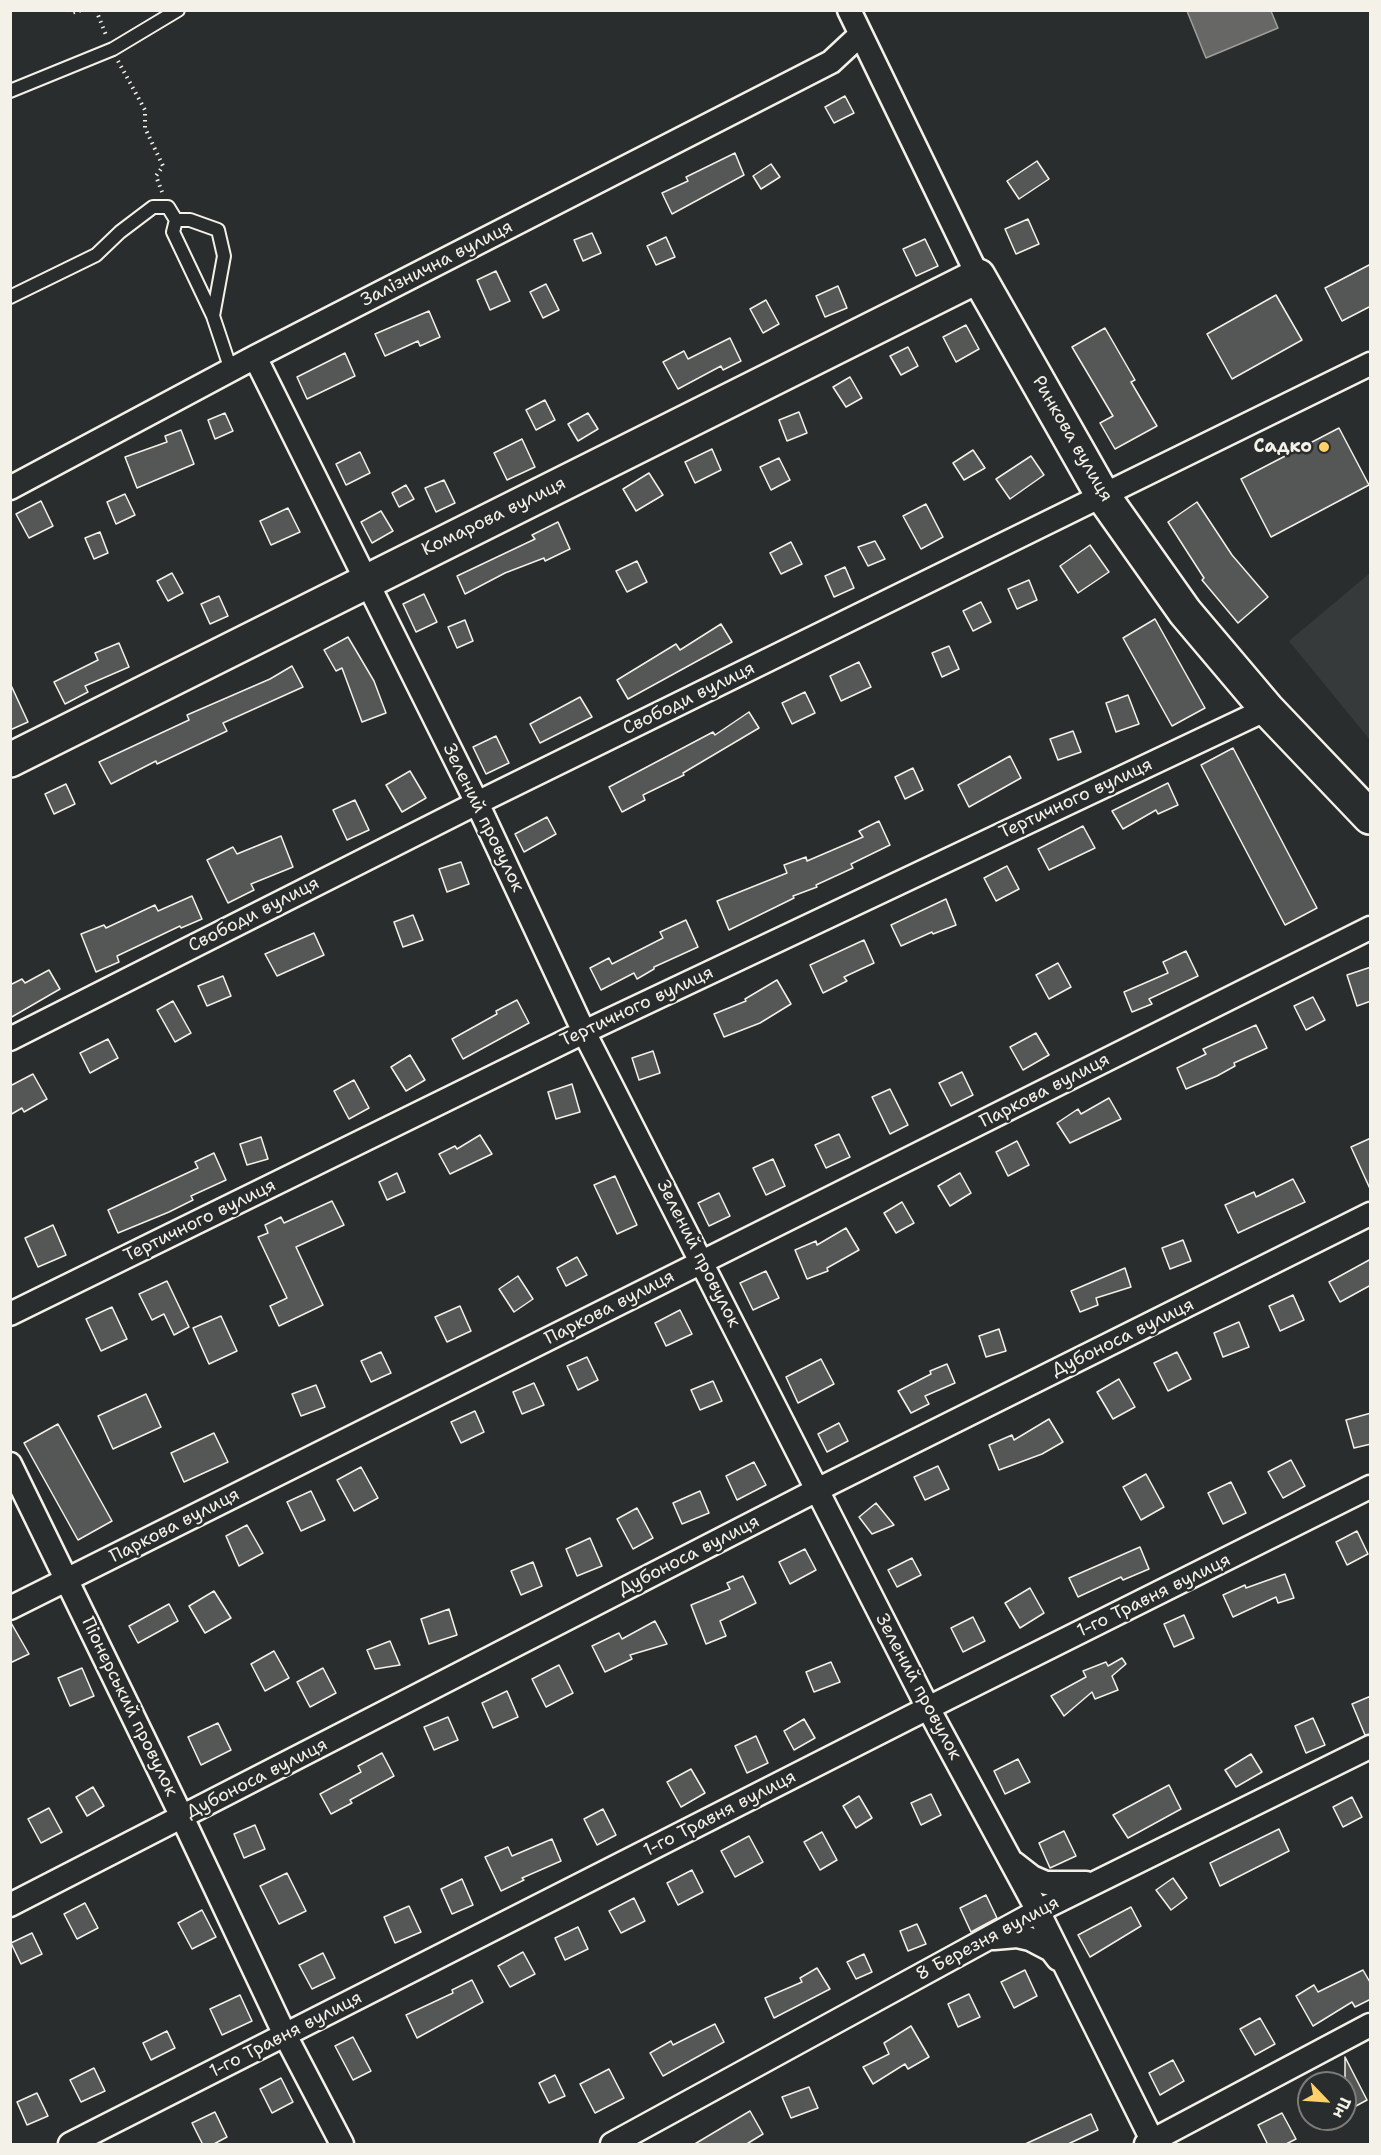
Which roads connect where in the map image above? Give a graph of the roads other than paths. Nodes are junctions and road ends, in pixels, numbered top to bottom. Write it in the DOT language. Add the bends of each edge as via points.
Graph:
graph roads {
  1 [pos="178,10"];
  2 [pos="849,10"];
  3 [pos="860,35"];
  4 [pos="10,91"];
  5 [pos="176,219"];
  6 [pos="978,276"];
  7 [pos="10,297"];
  8 [pos="213,316"];
  9 [pos="255,357"];
  10 [pos="1371,364"];
  11 [pos="231,370"];
  12 [pos="10,488"];
  13 [pos="1103,496"];
  14 [pos="365,581"];
  15 [pos="1267,709"];
  16 [pos="10,760"];
  17 [pos="477,803"];
  18 [pos="1371,817"];
  19 [pos="1371,928"];
  20 [pos="584,1032"];
  21 [pos="10,1039"];
  22 [pos="1371,1214"];
  23 [pos="702,1262"];
  24 [pos="10,1314"];
  25 [pos="10,1464"];
  26 [pos="1371,1487"];
  27 [pos="817,1490"];
  28 [pos="67,1580"];
  29 [pos="10,1608"];
  30 [pos="928,1708"];
  31 [pos="1371,1747"];
  32 [pos="182,1817"];
  33 [pos="1010,1860"];
  34 [pos="1097,1882"];
  35 [pos="10,1905"];
  36 [pos="1038,1911"];
  37 [pos="986,1939"];
  38 [pos="1064,1967"];
  39 [pos="1371,2025"];
  40 [pos="285,2036"];
  41 [pos="1151,2144"];
  42 [pos="70,2145"];
  43 [pos="342,2145"];
  44 [pos="612,2145"];
  1 -- 4 [label="lane" via="112,49"];
  2 -- 3 [label="street, Ринкова вулиця"];
  3 -- 6 [label="street, Ринкова вулиця"];
  3 -- 9 [label="street, Залізнична вулиця" via="831,62"];
  5 -- 7 [label="lane" via="168,207 153,207 96,255"];
  5 -- 8 [label="lane" via="173,232"];
  5 -- 8 [label="lane" via="218,230 224,256"];
  6 -- 13 [label="main road, Ринкова вулиця"];
  6 -- 14 [label="main road, Комарова вулиця"];
  8 -- 11 [label="lane"];
  9 -- 11 [label="street, Залізнична вулиця"];
  9 -- 14 [label="street, Зелений провулок"];
  10 -- 13 [label="street, Свободи вулиця"];
  11 -- 12 [label="street, Залізнична вулиця"];
  13 -- 15 [label="main road, Ринкова вулиця" via="1185,612"];
  13 -- 17 [label="street, Свободи вулиця"];
  14 -- 16 [label="main road, Комарова вулиця"];
  14 -- 17 [label="street, Зелений провулок"];
  15 -- 18 [label="main road, Ринкова вулиця"];
  15 -- 20 [label="street, Тертичного вулиця"];
  17 -- 20 [label="street, Зелений провулок"];
  17 -- 21 [label="street, Свободи вулиця"];
  19 -- 23 [label="street, Паркова вулиця"];
  20 -- 23 [label="street, Зелений провулок"];
  20 -- 24 [label="street, Тертичного вулиця"];
  22 -- 27 [label="street, Дубоноса вулиця"];
  23 -- 27 [label="street, Зелений провулок"];
  23 -- 28 [label="street, Паркова вулиця"];
  25 -- 28 [label="street, Піонерський провулок"];
  26 -- 30 [label="street, 1-го Травня вулиця"];
  27 -- 30 [label="street, Зелений провулок"];
  27 -- 32 [label="street, Дубоноса вулиця"];
  28 -- 29 [label="street, Паркова вулиця"];
  28 -- 32 [label="street, Піонерський провулок"];
  30 -- 33 [label="street, Зелений провулок"];
  30 -- 40 [label="street, 1-го Травня вулиця"];
  31 -- 34 [label="street, 8 Березня вулиця"];
  32 -- 35 [label="street, Дубоноса вулиця"];
  32 -- 40 [label="street, Піонерський провулок"];
  33 -- 34 [label="street" via="1046,1883"];
  33 -- 36 [label="street, Зелений провулок"];
  34 -- 36 [label="street, 8 Березня вулиця"];
  36 -- 37 [label="street, 8 Березня вулиця"];
  36 -- 38 [label="street, Зелений провулок"];
  37 -- 38 [label="street" via="1030,1939 1051,1950"];
  37 -- 44 [label="street, 8 Березня вулиця"];
  38 -- 41 [label="street, Зелений провулок"];
  39 -- 41 [label="street"];
  40 -- 42 [label="street, 1-го Травня вулиця"];
  40 -- 43 [label="street, Піонерський провулок"];
}
